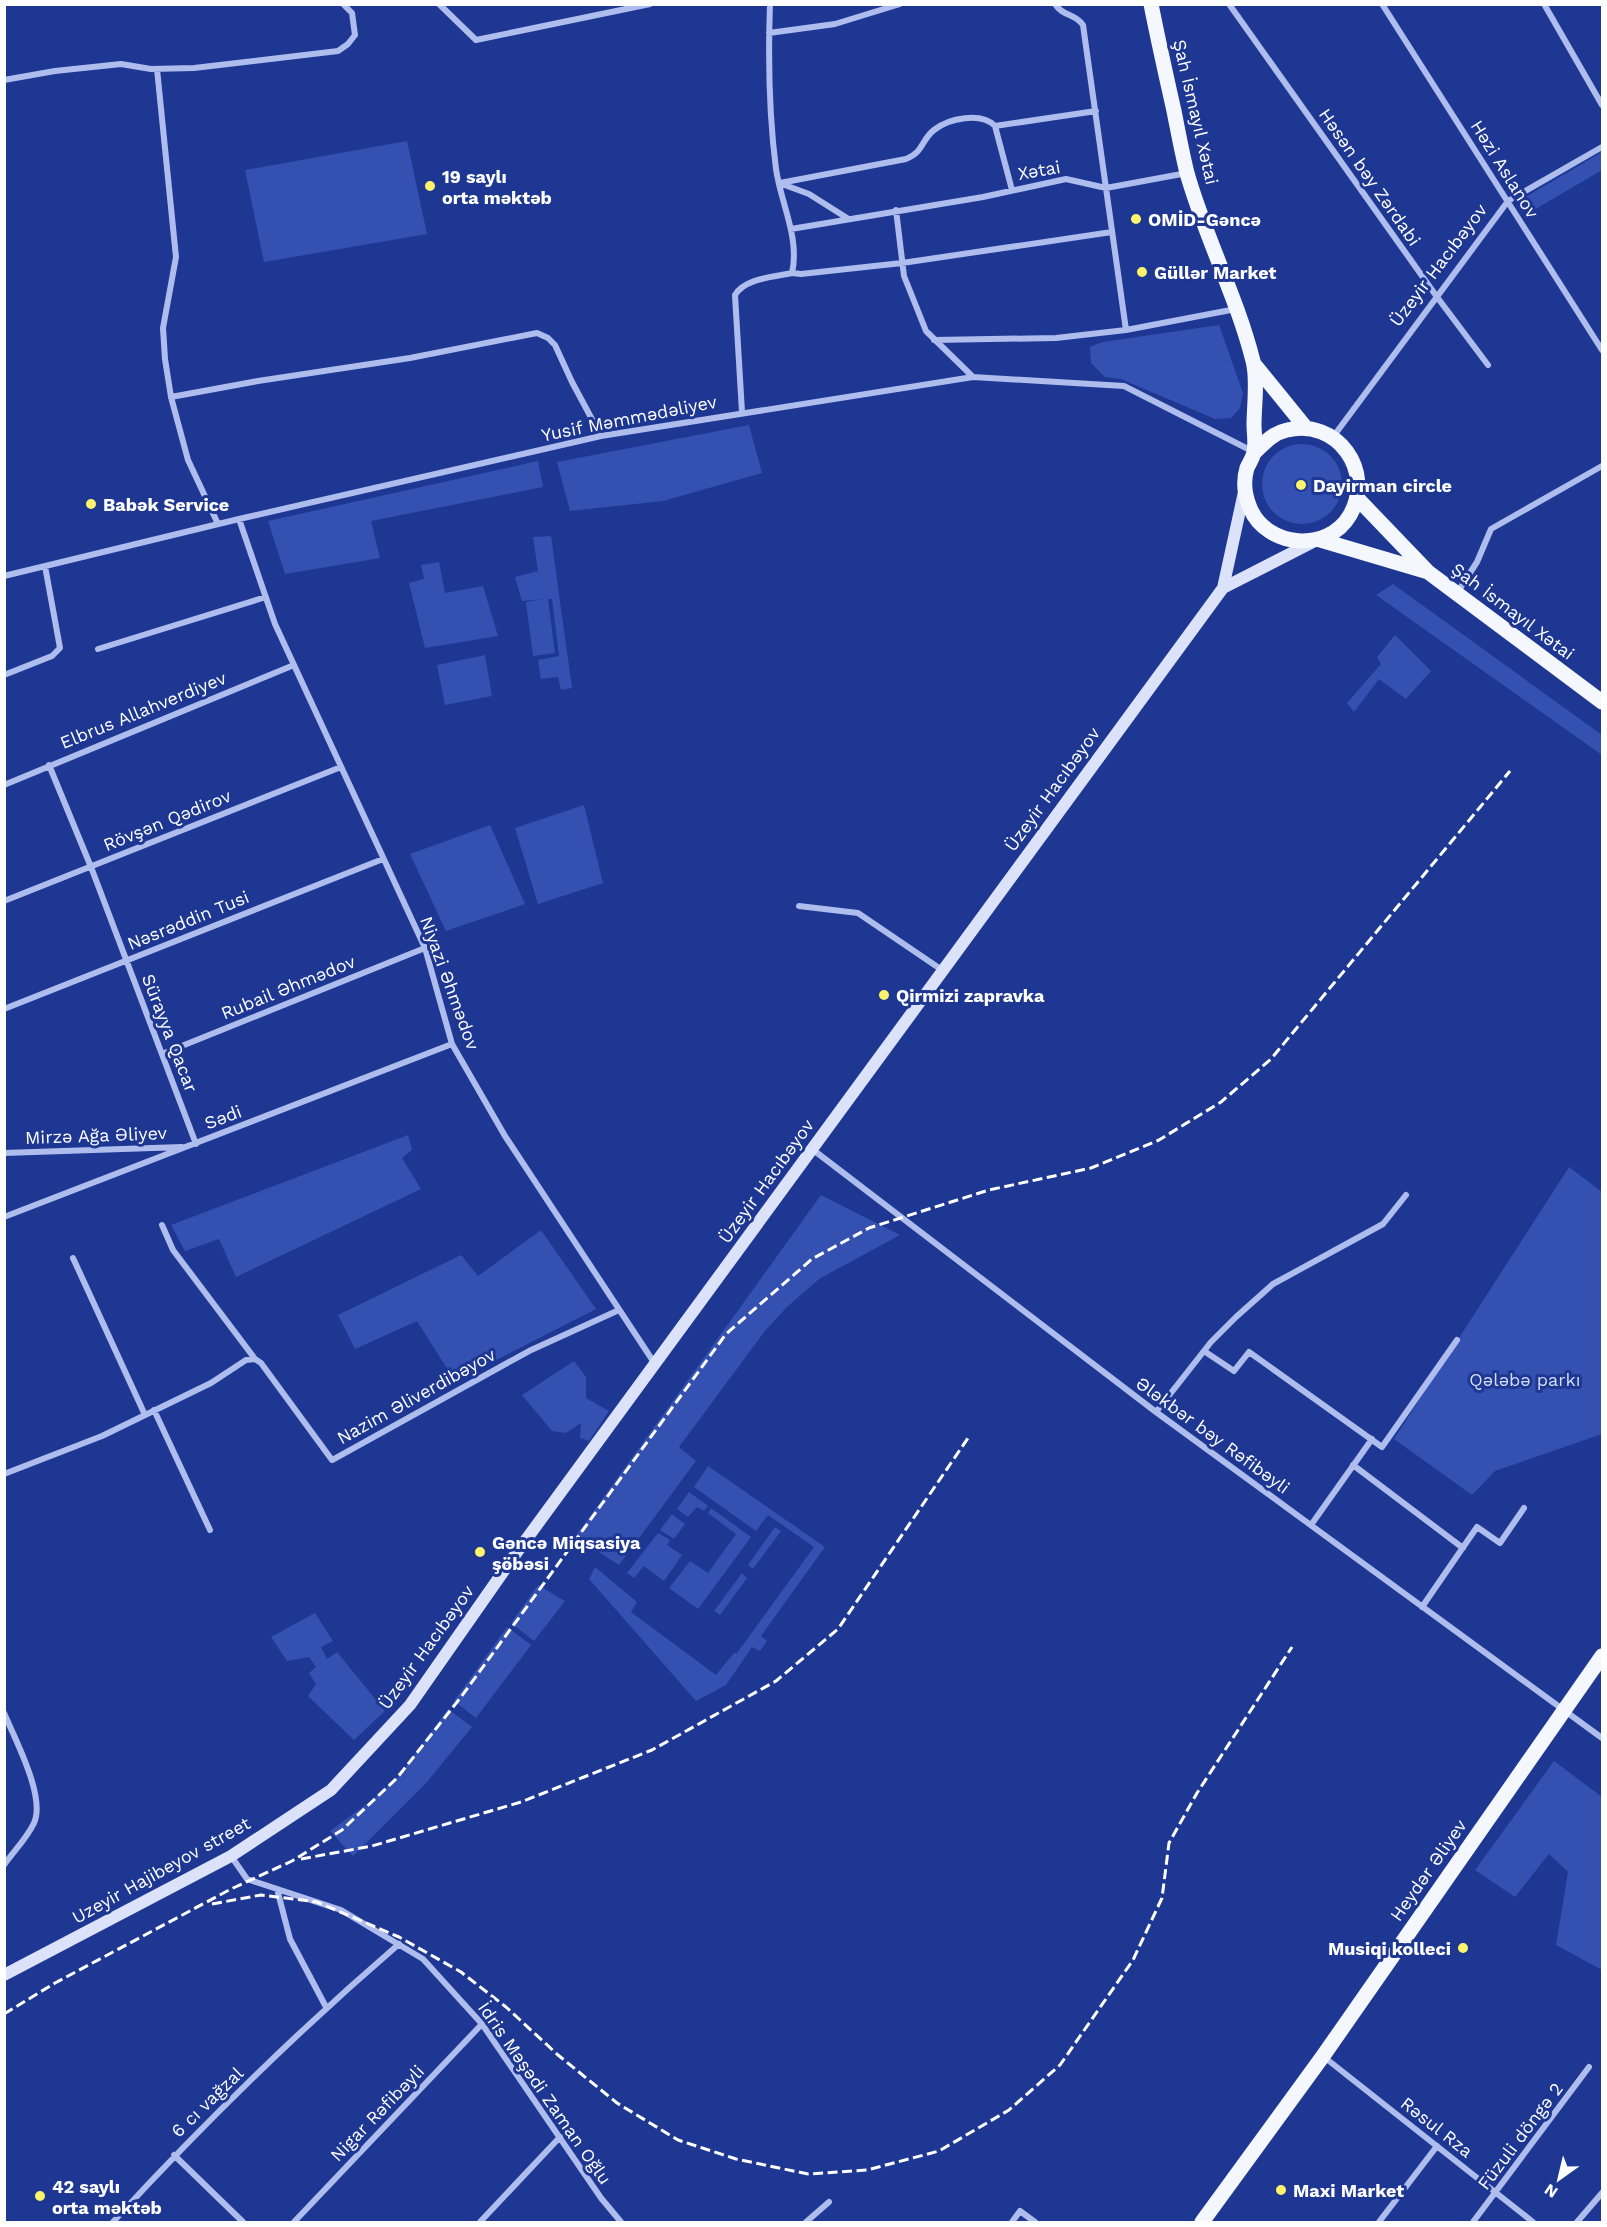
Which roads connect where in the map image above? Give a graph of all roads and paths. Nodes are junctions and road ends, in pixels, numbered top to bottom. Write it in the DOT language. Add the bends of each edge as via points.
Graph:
graph roads {
  1 [pos="343,4"];
  2 [pos="439,4"];
  3 [pos="650,4"];
  4 [pos="770,4"];
  5 [pos="900,4"];
  6 [pos="1055,4"];
  7 [pos="1151,4"];
  8 [pos="1229,4"];
  9 [pos="1382,4"];
  10 [pos="1544,4"];
  11 [pos="769,33"];
  12 [pos="157,69"];
  13 [pos="4,80"];
  14 [pos="1602,105"];
  15 [pos="1096,111"];
  16 [pos="995,126"];
  17 [pos="1602,147"];
  18 [pos="1188,173"];
  19 [pos="780,183"];
  20 [pos="1106,188"];
  21 [pos="1012,190"];
  22 [pos="1508,201"];
  23 [pos="896,210"];
  24 [pos="847,219"];
  25 [pos="791,229"];
  26 [pos="1112,232"];
  27 [pos="902,262"];
  28 [pos="792,273"];
  29 [pos="1437,297"];
  30 [pos="1236,309"];
  31 [pos="1126,330"];
  32 [pos="934,340"];
  33 [pos="1602,350"];
  34 [pos="1254,364"];
  35 [pos="1488,365"];
  36 [pos="973,377"];
  37 [pos="171,396"];
  38 [pos="742,412"];
  39 [pos="1305,428"];
  40 [pos="601,436"];
  41 [pos="1333,438"];
  42 [pos="1254,453"];
  43 [pos="1602,466"];
  44 [pos="1245,490"];
  45 [pos="1357,498"];
  46 [pos="239,519"];
  47 [pos="218,524"];
  48 [pos="1317,540"];
  49 [pos="45,566"];
  50 [pos="1428,572"];
  51 [pos="4,576"];
  52 [pos="1223,588"];
  53 [pos="1456,593"];
  54 [pos="266,597"];
  55 [pos="98,649"];
  56 [pos="294,665"];
  57 [pos="4,675"];
  58 [pos="1602,702"];
  59 [pos="49,765"];
  60 [pos="341,767"];
  61 [pos="4,785"];
  62 [pos="384,859"];
  63 [pos="91,867"];
  64 [pos="4,901"];
  65 [pos="799,906"];
  66 [pos="425,948"];
  67 [pos="126,961"];
  68 [pos="942,970"];
  69 [pos="4,1009"];
  70 [pos="452,1044"];
  71 [pos="162,1054"];
  72 [pos="196,1144"];
  73 [pos="189,1146"];
  74 [pos="812,1149"];
  75 [pos="4,1153"];
  76 [pos="1406,1195"];
  77 [pos="4,1217"];
  78 [pos="162,1225"];
  79 [pos="73,1258"];
  80 [pos="619,1310"];
  81 [pos="1457,1340"];
  82 [pos="1204,1351"];
  83 [pos="255,1359"];
  84 [pos="655,1364"];
  85 [pos="154,1410"];
  86 [pos="1156,1412"];
  87 [pos="145,1415"];
  88 [pos="1371,1439"];
  89 [pos="1353,1465"];
  90 [pos="4,1474"];
  91 [pos="1524,1508"];
  92 [pos="1311,1525"];
  93 [pos="210,1530"];
  94 [pos="1463,1548"];
  95 [pos="1422,1607"];
  96 [pos="1602,1656"];
  97 [pos="1563,1710"];
  98 [pos="4,1713"];
  99 [pos="1602,1738"];
  100 [pos="231,1856"];
  101 [pos="4,1865"];
  102 [pos="277,1889"];
  103 [pos="399,1944"];
  104 [pos="4,1975"];
  105 [pos="326,2007"];
  106 [pos="482,2024"];
  107 [pos="1323,2056"];
  108 [pos="1589,2067"];
  109 [pos="560,2138"];
  110 [pos="1437,2146"];
  111 [pos="174,2156"];
  112 [pos="1496,2193"];
  113 [pos="1602,2193"];
  114 [pos="829,2202"];
  115 [pos="113,2223"];
  116 [pos="243,2223"];
  117 [pos="294,2223"];
  118 [pos="480,2223"];
  119 [pos="621,2223"];
  120 [pos="806,2223"];
  121 [pos="1012,2223"];
  122 [pos="1035,2223"];
  123 [pos="1202,2223"];
  124 [pos="1379,2223"];
  125 [pos="1473,2223"];
  126 [pos="1533,2223"];
  127 [pos="1577,2223"];
  1 -- 12 [label="street" via="352,13 355,34 338,51"];
  2 -- 3 [label="street" via="476,40"];
  4 -- 11 [label="street"];
  5 -- 11 [label="street" via="835,24"];
  6 -- 15 [label="street" via="1060,12 1080,19 1083,25"];
  7 -- 18 [label="main road, Şah İsmayıl Xətai"];
  8 -- 29 [label="street, Həsən bəy Zərdabi"];
  9 -- 22 [label="street, Həzi Aslanov"];
  10 -- 14 [label="street"];
  11 -- 19 [label="street" via="769,76"];
  12 -- 13 [label="street" via="121,64"];
  12 -- 37 [label="street" via="176,257 163,328"];
  15 -- 16 [label="street"];
  15 -- 20 [label="street"];
  16 -- 19 [label="street" via="981,118 954,121 935,129 917,154 906,159"];
  16 -- 21 [label="street"];
  17 -- 22 [label="street, Üzeyir Hacıbəyov"];
  18 -- 20 [label="street, Xətai"];
  18 -- 30 [label="main road, Şah İsmayıl Xətai"];
  19 -- 24 [label="street" via="809,194"];
  19 -- 25 [label="street"];
  20 -- 21 [label="street, Xətai" via="1066,179"];
  20 -- 26 [label="street"];
  21 -- 23 [label="street, Xətai"];
  22 -- 29 [label="street, Üzeyir Hacıbəyov"];
  22 -- 33 [label="street, Həzi Aslanov"];
  23 -- 24 [label="street, Xətai"];
  23 -- 27 [label="street"];
  24 -- 25 [label="street, Xətai"];
  25 -- 28 [label="street" via="795,255"];
  26 -- 27 [label="street"];
  26 -- 31 [label="street"];
  27 -- 28 [label="street"];
  27 -- 32 [label="street" via="916,308"];
  28 -- 38 [label="street" via="747,284 735,295"];
  29 -- 35 [label="street, Həsən bəy Zərdabi"];
  29 -- 41 [label="street, Üzeyir Hacıbəyov"];
  30 -- 31 [label="street"];
  30 -- 34 [label="main road, Şah İsmayıl Xətai"];
  31 -- 32 [label="street" via="1056,338"];
  32 -- 36 [label="street"];
  34 -- 39 [label="main road, Şah İsmayıl Xətai"];
  34 -- 42 [label="main road, Şah İsmayıl Xətai"];
  36 -- 38 [label="street, Yusif Məmmədəliyev"];
  36 -- 42 [label="street, Yusif Məmmədəliyev" via="1124,386"];
  37 -- 40 [label="street" via="410,358 537,333 555,345"];
  37 -- 47 [label="street" via="188,460"];
  38 -- 40 [label="street, Yusif Məmmədəliyev"];
  39 -- 41 [label="main road"];
  39 -- 42 [label="main road" via="1286,430 1268,438"];
  40 -- 46 [label="street, Yusif Məmmədəliyev"];
  41 -- 45 [label="main road" via="1353,460"];
  42 -- 44 [label="main road" via="1246,471"];
  43 -- 53 [label="street" via="1491,529 1477,562"];
  44 -- 48 [label="main road" via="1250,510 1262,526 1278,537 1298,542"];
  44 -- 52 [label="main road"];
  45 -- 48 [label="main road" via="1349,517 1335,531"];
  45 -- 50 [label="main road"];
  46 -- 47 [label="street, Yusif Məmmədəliyev"];
  46 -- 54 [label="street, Niyazi Əhmədov"];
  47 -- 49 [label="street, Yusif Məmmədəliyev"];
  48 -- 50 [label="main road"];
  48 -- 52 [label="main road"];
  49 -- 51 [label="street, Yusif Məmmədəliyev"];
  49 -- 57 [label="street" via="60,648 52,656"];
  50 -- 53 [label="main road, Şah İsmayıl Xətai"];
  52 -- 68 [label="main road, Üzeyir Hacıbəyov"];
  53 -- 58 [label="main road, Şah İsmayıl Xətai"];
  54 -- 55 [label="street"];
  54 -- 56 [label="street, Niyazi Əhmədov"];
  56 -- 59 [label="street, Elbrus Allahverdiyev"];
  56 -- 60 [label="street, Niyazi Əhmədov"];
  59 -- 61 [label="street, Elbrus Allahverdiyev"];
  59 -- 63 [label="street, Sürayya Qacar"];
  60 -- 62 [label="street, Niyazi Əhmədov"];
  60 -- 63 [label="street, Rövşən Qədirov"];
  62 -- 66 [label="street, Niyazi Əhmədov"];
  62 -- 67 [label="street, Nəsrəddin Tusi"];
  63 -- 64 [label="street, Rövşən Qədirov"];
  63 -- 67 [label="street, Sürayya Qacar"];
  65 -- 68 [label="street" via="858,913"];
  66 -- 70 [label="street, Niyazi Əhmədov"];
  66 -- 71 [label="street, Rubail Əhmədov"];
  67 -- 69 [label="street, Nəsrəddin Tusi"];
  67 -- 71 [label="street, Sürayya Qacar"];
  68 -- 74 [label="main road, Üzeyir Hacıbəyov"];
  70 -- 72 [label="street, Sədi"];
  70 -- 80 [label="street, Niyazi Əhmədov" via="505,1136"];
  71 -- 72 [label="street, Sürayya Qacar"];
  72 -- 73 [label="street, Sədi"];
  73 -- 75 [label="street, Mirzə Ağa Əliyev"];
  73 -- 77 [label="street, Sədi"];
  74 -- 84 [label="main road, Üzeyir Hacıbəyov"];
  74 -- 86 [label="street, Ələkbər bəy Rəfibəyli"];
  76 -- 82 [label="street" via="1383,1224 1273,1284"];
  78 -- 83 [label="street" via="173,1250"];
  79 -- 87 [label="street"];
  80 -- 83 [label="street, Nazim Əliverdibəyov" via="529,1351 332,1460"];
  80 -- 84 [label="street, Niyazi Əhmədov"];
  81 -- 88 [label="street" via="1382,1447"];
  82 -- 86 [label="street"];
  82 -- 88 [label="street" via="1234,1371 1249,1352"];
  83 -- 85 [label="street" via="246,1360 210,1383"];
  84 -- 100 [label="main road, Üzeyir Hacıbəyov" via="410,1705 331,1790"];
  85 -- 87 [label="street"];
  85 -- 93 [label="street"];
  86 -- 92 [label="street, Ələkbər bəy Rəfibəyli"];
  87 -- 90 [label="street" via="74,1448"];
  88 -- 89 [label="street"];
  89 -- 92 [label="street"];
  89 -- 94 [label="street"];
  91 -- 94 [label="street" via="1500,1543 1477,1527"];
  92 -- 95 [label="street, Ələkbər bəy Rəfibəyli"];
  94 -- 95 [label="street"];
  95 -- 97 [label="street, Ələkbər bəy Rəfibəyli"];
  96 -- 97 [label="main road, Heydər Əliyev"];
  97 -- 99 [label="street, Ələkbər bəy Rəfibəyli"];
  97 -- 107 [label="main road, Heydər Əliyev"];
  98 -- 101 [label="street" via="33,1785 38,1810 34,1823"];
  100 -- 102 [label="street, İdris Məşədi Zaman Oğlu" via="247,1879"];
  100 -- 104 [label="main road, Uzeyir Hajibeyov street"];
  102 -- 103 [label="street, İdris Məşədi Zaman Oğlu" via="341,1910"];
  102 -- 105 [label="street" via="290,1939"];
  103 -- 105 [label="street, 6 cı vağzal"];
  103 -- 106 [label="street, İdris Məşədi Zaman Oğlu" via="423,1959"];
  105 -- 111 [label="street, 6 cı vağzal"];
  106 -- 109 [label="street, İdris Məşədi Zaman Oğlu"];
  106 -- 117 [label="street, Nigar Rəfibəyli"];
  107 -- 110 [label="street, Rəsul Rza"];
  107 -- 123 [label="main road, Heydər Əliyev"];
  108 -- 112 [label="street, Füzuli döngə 2"];
  109 -- 118 [label="street"];
  109 -- 119 [label="street, İdris Məşədi Zaman Oğlu"];
  110 -- 112 [label="street, Rəsul Rza"];
  110 -- 124 [label="street"];
  111 -- 115 [label="street, 6 cı vağzal"];
  111 -- 116 [label="street"];
  112 -- 125 [label="street, Füzuli döngə 2"];
  112 -- 126 [label="street, Rəsul Rza"];
  113 -- 127 [label="street"];
  114 -- 120 [label="street"];
  121 -- 122 [label="street" via="1020,2211"];
}
